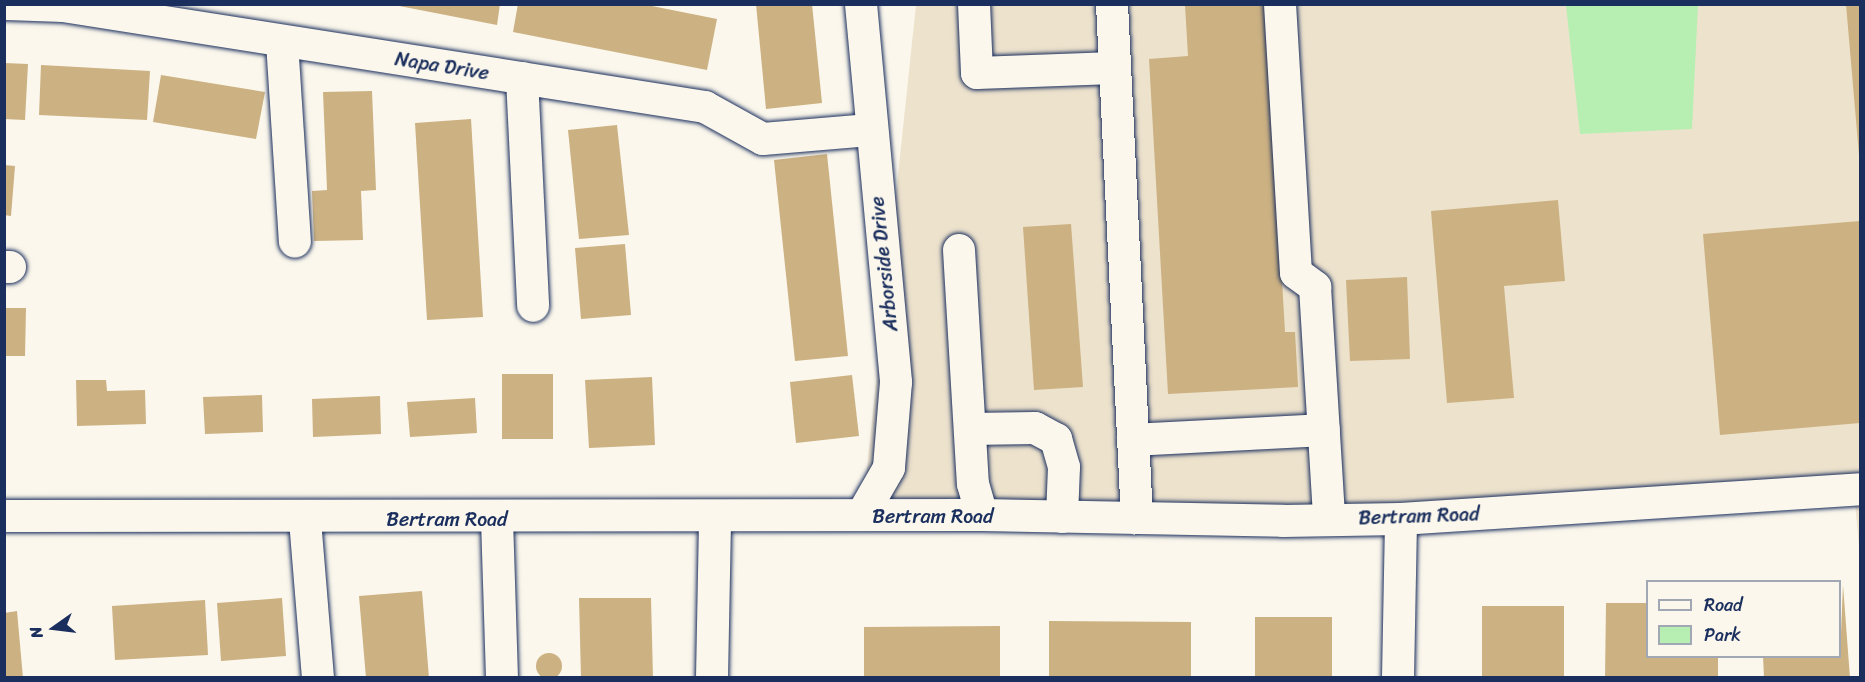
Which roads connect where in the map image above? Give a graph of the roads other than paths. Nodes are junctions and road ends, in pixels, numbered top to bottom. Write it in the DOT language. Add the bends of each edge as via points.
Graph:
graph roads {
  1 [pos="7,4"];
  2 [pos="861,4"];
  3 [pos="974,4"];
  4 [pos="1112,4"];
  5 [pos="1280,4"];
  6 [pos="282,42"];
  7 [pos="1114,68"];
  8 [pos="522,78"];
  9 [pos="870,130"];
  10 [pos="295,242"];
  11 [pos="959,250"];
  12 [pos="533,306"];
  13 [pos="971,429"];
  14 [pos="1323,430"];
  15 [pos="1133,440"];
  16 [pos="1860,489"];
  17 [pos="862,515"];
  18 [pos="982,515"];
  19 [pos="4,516"];
  20 [pos="1062,517"];
  21 [pos="1137,518"];
  22 [pos="497,519"];
  23 [pos="715,519"];
  24 [pos="1329,519"];
  25 [pos="1401,519"];
  26 [pos="305,520"];
  27 [pos="318,678"];
  28 [pos="502,678"];
  29 [pos="712,678"];
  30 [pos="1398,678"];
  1 -- 6 [label="street, Napa Drive" via="63,6"];
  2 -- 9 [label="street, Arborside Drive"];
  3 -- 7 [label="street" via="977,73"];
  4 -- 7 [label="street"];
  5 -- 14 [label="street" via="1296,273 1315,287"];
  6 -- 8 [label="street, Napa Drive"];
  6 -- 10 [label="street"];
  7 -- 15 [label="street"];
  8 -- 9 [label="street, Napa Drive" via="705,106 763,139"];
  8 -- 12 [label="street"];
  9 -- 17 [label="street, Arborside Drive" via="896,382 889,468"];
  11 -- 13 [label="street"];
  13 -- 18 [label="street" via="973,484"];
  13 -- 20 [label="street" via="1035,428 1056,439 1064,467"];
  14 -- 15 [label="street"];
  14 -- 24 [label="street"];
  15 -- 21 [label="street"];
  16 -- 25 [label="street, Bertram Road"];
  17 -- 18 [label="street, Bertram Road"];
  17 -- 23 [label="street, Bertram Road"];
  18 -- 20 [label="street, Bertram Road"];
  19 -- 26 [label="street, Bertram Road"];
  20 -- 21 [label="street, Bertram Road"];
  21 -- 24 [label="street, Bertram Road"];
  22 -- 23 [label="street, Bertram Road"];
  22 -- 26 [label="street, Bertram Road"];
  22 -- 28 [label="street"];
  23 -- 29 [label="street"];
  24 -- 25 [label="street, Bertram Road"];
  25 -- 30 [label="street"];
  26 -- 27 [label="street"];
}
